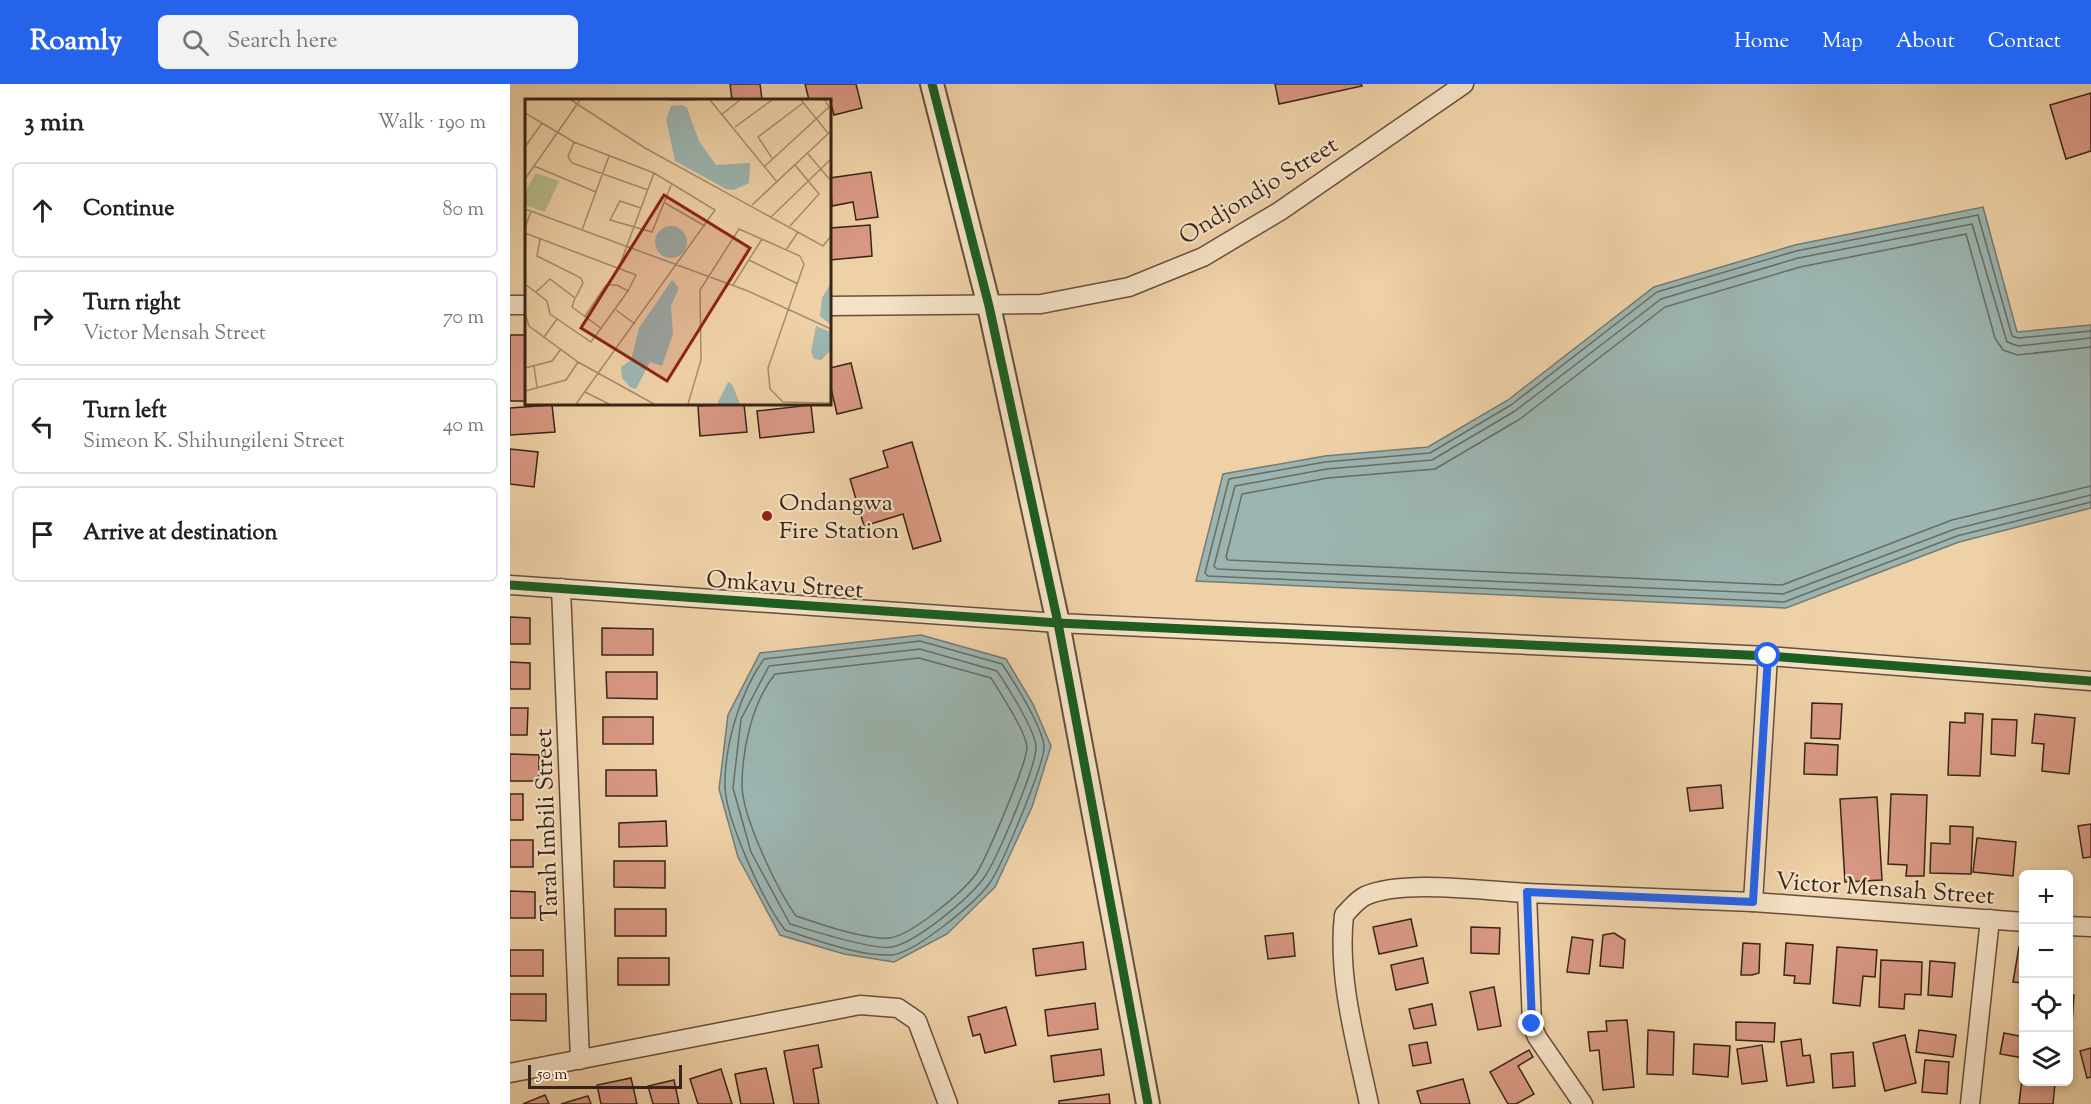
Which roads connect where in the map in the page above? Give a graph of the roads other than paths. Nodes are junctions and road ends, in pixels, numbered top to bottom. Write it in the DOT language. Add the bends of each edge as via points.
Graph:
graph roads {
  1 [pos="932,84"];
  2 [pos="1464,84"];
  3 [pos="831,306"];
  4 [pos="989,306"];
  5 [pos="510,585"];
  6 [pos="561,588"];
  7 [pos="1058,622"];
  8 [pos="1768,656"];
  9 [pos="2091,681"];
  10 [pos="1527,892"];
  11 [pos="1753,902"];
  12 [pos="1990,919"];
  13 [pos="2019,922"];
  14 [pos="2073,926"];
  15 [pos="2091,927"];
  16 [pos="580,1060"];
  17 [pos="510,1073"];
  18 [pos="948,1104"];
  19 [pos="1148,1104"];
  20 [pos="1367,1104"];
  21 [pos="1583,1104"];
  22 [pos="1970,1104"];
  1 -- 4 [label="street"];
  2 -- 4 [label="street, Ondjondjo Street" via="1280,211 1203,257 1129,287 1041,304"];
  3 -- 4 [label="street, Ondjondjo Street"];
  4 -- 7 [label="street"];
  5 -- 6 [label="street, Omkavu Street"];
  6 -- 7 [label="street, Omkavu Street"];
  6 -- 16 [label="street, Tarah Imbili Street"];
  7 -- 8 [label="street, Omkavu Street"];
  7 -- 19 [label="street"];
  8 -- 9 [label="street, Omkavu Street"];
  8 -- 11 [label="street"];
  10 -- 11 [label="street, Victor Mensah Street"];
  10 -- 20 [label="street, Victor Mensah Street" via="1383,890 1363,897 1344,915 1341,942 1349,1009"];
  10 -- 21 [label="street" via="1532,1024"];
  11 -- 12 [label="street, Victor Mensah Street"];
  12 -- 13 [label="street, Victor Mensah Street"];
  12 -- 22 [label="street"];
  14 -- 15 [label="street"];
  16 -- 17 [label="street"];
  16 -- 18 [label="street" via="860,1005 898,1008 917,1021"];
}
